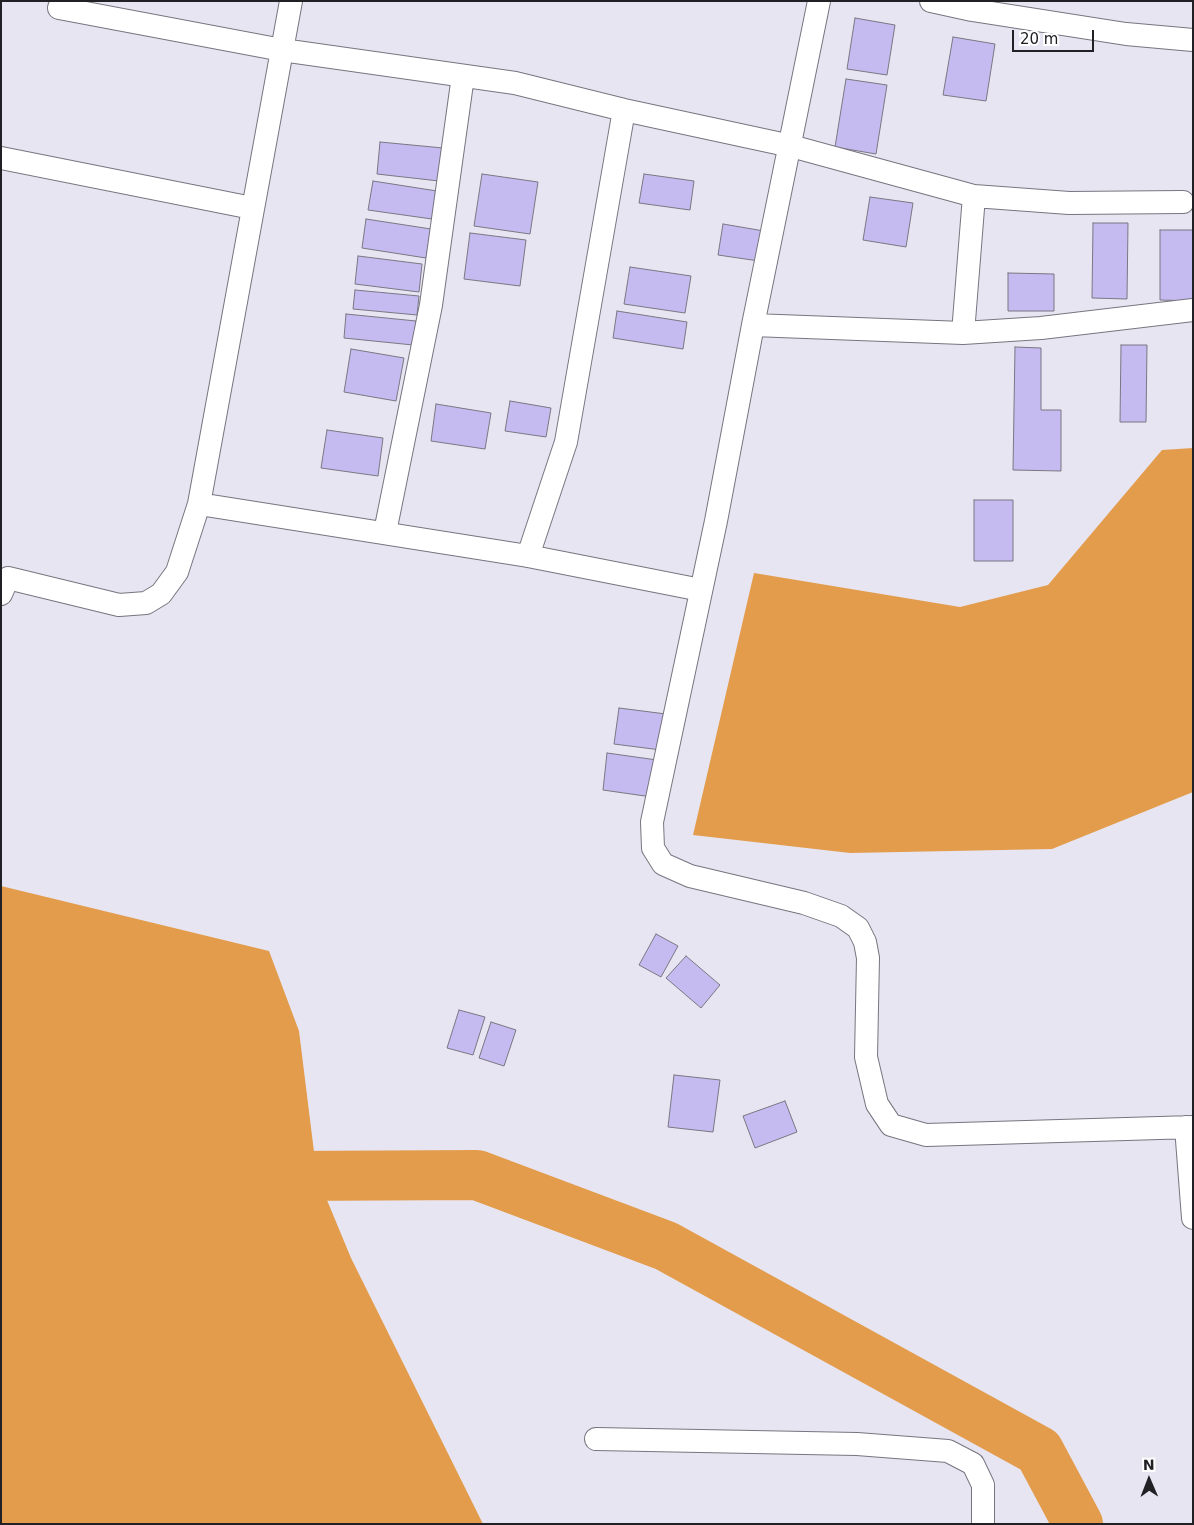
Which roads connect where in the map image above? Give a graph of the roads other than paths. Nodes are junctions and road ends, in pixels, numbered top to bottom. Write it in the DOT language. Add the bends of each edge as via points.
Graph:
graph roads {
  1 [pos="291,1"];
  2 [pos="819,1"];
  3 [pos="931,1"];
  4 [pos="60,8"];
  5 [pos="1193,40"];
  6 [pos="282,50"];
  7 [pos="463,76"];
  8 [pos="624,110"];
  9 [pos="791,146"];
  10 [pos="1,158"];
  11 [pos="974,196"];
  12 [pos="1183,202"];
  13 [pos="252,208"];
  14 [pos="1193,310"];
  15 [pos="753,325"];
  16 [pos="964,333"];
  17 [pos="199,504"];
  18 [pos="386,532"];
  19 [pos="528,556"];
  20 [pos="3,581"];
  21 [pos="700,590"];
  22 [pos="1189,1127"];
  23 [pos="1193,1218"];
  24 [pos="596,1439"];
  25 [pos="983,1524"];
  1 -- 6 [label="street"];
  2 -- 9 [label="street"];
  3 -- 5 [label="street" via="1126,34"];
  4 -- 6 [label="street"];
  6 -- 7 [label="street"];
  6 -- 13 [label="street"];
  7 -- 8 [label="street" via="515,83"];
  7 -- 18 [label="street" via="431,304"];
  8 -- 9 [label="street"];
  8 -- 19 [label="street" via="566,442"];
  9 -- 11 [label="street"];
  9 -- 15 [label="street"];
  10 -- 13 [label="street"];
  11 -- 12 [label="street" via="1069,203"];
  11 -- 16 [label="street"];
  13 -- 17 [label="street"];
  14 -- 16 [label="street" via="1041,328"];
  15 -- 16 [label="street"];
  15 -- 21 [label="street"];
  17 -- 18 [label="street"];
  17 -- 20 [label="street" via="177,572 161,594 146,604 119,605"];
  18 -- 19 [label="street"];
  19 -- 21 [label="street"];
  21 -- 22 [label="street" via="652,822 653,848 663,864 690,876 804,903 841,916 858,928 868,958 866,1057 877,1104 891,1125 926,1135"];
  22 -- 23 [label="street"];
  24 -- 25 [label="street" via="857,1444 948,1451 973,1464 983,1484"];
}
